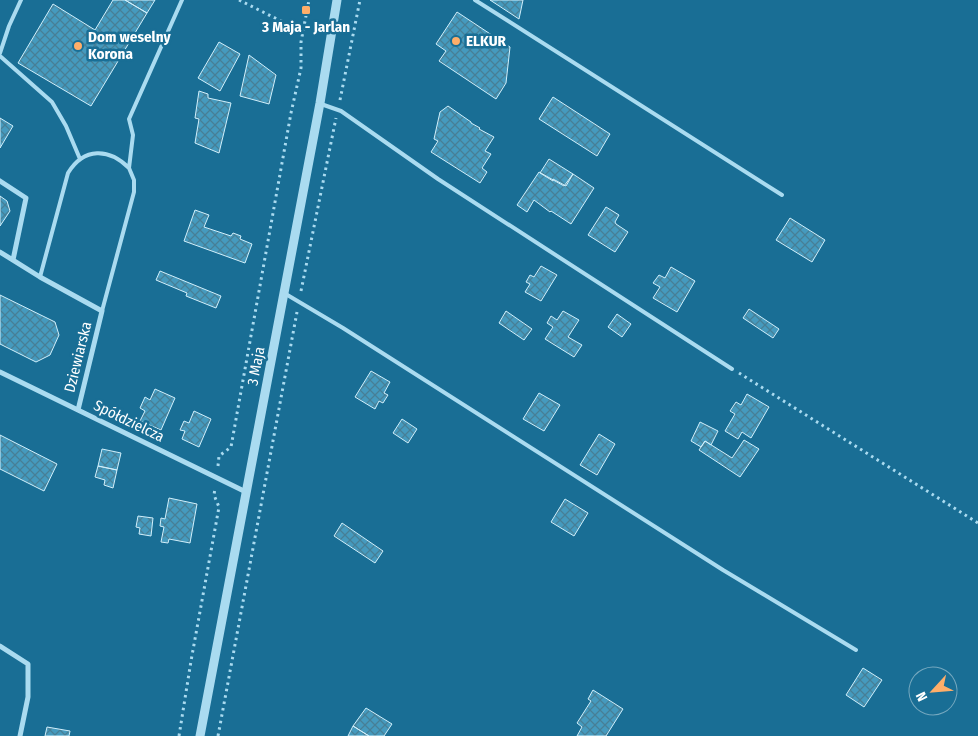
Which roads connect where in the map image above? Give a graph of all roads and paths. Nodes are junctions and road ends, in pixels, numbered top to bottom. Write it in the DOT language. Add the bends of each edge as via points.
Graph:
graph roads {
  1 [pos="21,0"];
  2 [pos="182,0"];
  3 [pos="239,0"];
  4 [pos="309,0"];
  5 [pos="337,0"];
  6 [pos="360,0"];
  7 [pos="475,0"];
  8 [pos="303,32"];
  9 [pos="0,54"];
  10 [pos="320,103"];
  11 [pos="338,110"];
  12 [pos="80,159"];
  13 [pos="129,168"];
  14 [pos="0,181"];
  15 [pos="782,195"];
  16 [pos="0,252"];
  17 [pos="13,260"];
  18 [pos="40,277"];
  19 [pos="284,293"];
  20 [pos="299,302"];
  21 [pos="102,310"];
  22 [pos="732,369"];
  23 [pos="0,372"];
  24 [pos="78,410"];
  25 [pos="216,478"];
  26 [pos="246,492"];
  27 [pos="978,523"];
  28 [pos="0,646"];
  29 [pos="856,650"];
  30 [pos="20,736"];
  31 [pos="180,736"];
  32 [pos="200,736"];
  33 [pos="218,736"];
  1 -- 9 [label="lane"];
  2 -- 13 [label="lane" via="130,119 134,135"];
  3 -- 8 [label="path"];
  4 -- 8 [label="path"];
  5 -- 10 [label="street, 3 Maja"];
  6 -- 11 [label="path"];
  7 -- 15 [label="lane"];
  8 -- 25 [label="path" via="301,68 231,447 219,456"];
  9 -- 12 [label="lane" via="52,102"];
  10 -- 11 [label="lane"];
  10 -- 19 [label="street, 3 Maja"];
  11 -- 20 [label="path"];
  11 -- 22 [label="lane" via="438,179"];
  12 -- 13 [label="lane" via="98,153 110,155"];
  12 -- 18 [label="lane" via="68,173"];
  13 -- 21 [label="lane" via="134,192"];
  14 -- 17 [label="street" via="26,198"];
  16 -- 17 [label="street"];
  17 -- 18 [label="street"];
  18 -- 21 [label="street"];
  19 -- 20 [label="lane"];
  19 -- 26 [label="street, 3 Maja"];
  20 -- 29 [label="lane" via="723,570"];
  20 -- 33 [label="path"];
  21 -- 24 [label="street, Dziewiarska"];
  22 -- 27 [label="path"];
  23 -- 24 [label="street, Spółdzielcza"];
  24 -- 25 [label="street, Spółdzielcza"];
  25 -- 26 [label="street, Spółdzielcza"];
  25 -- 31 [label="path" via="214,495 219,507"];
  26 -- 32 [label="street, 3 Maja"];
  28 -- 30 [label="street" via="28,664 28,697"];
}
